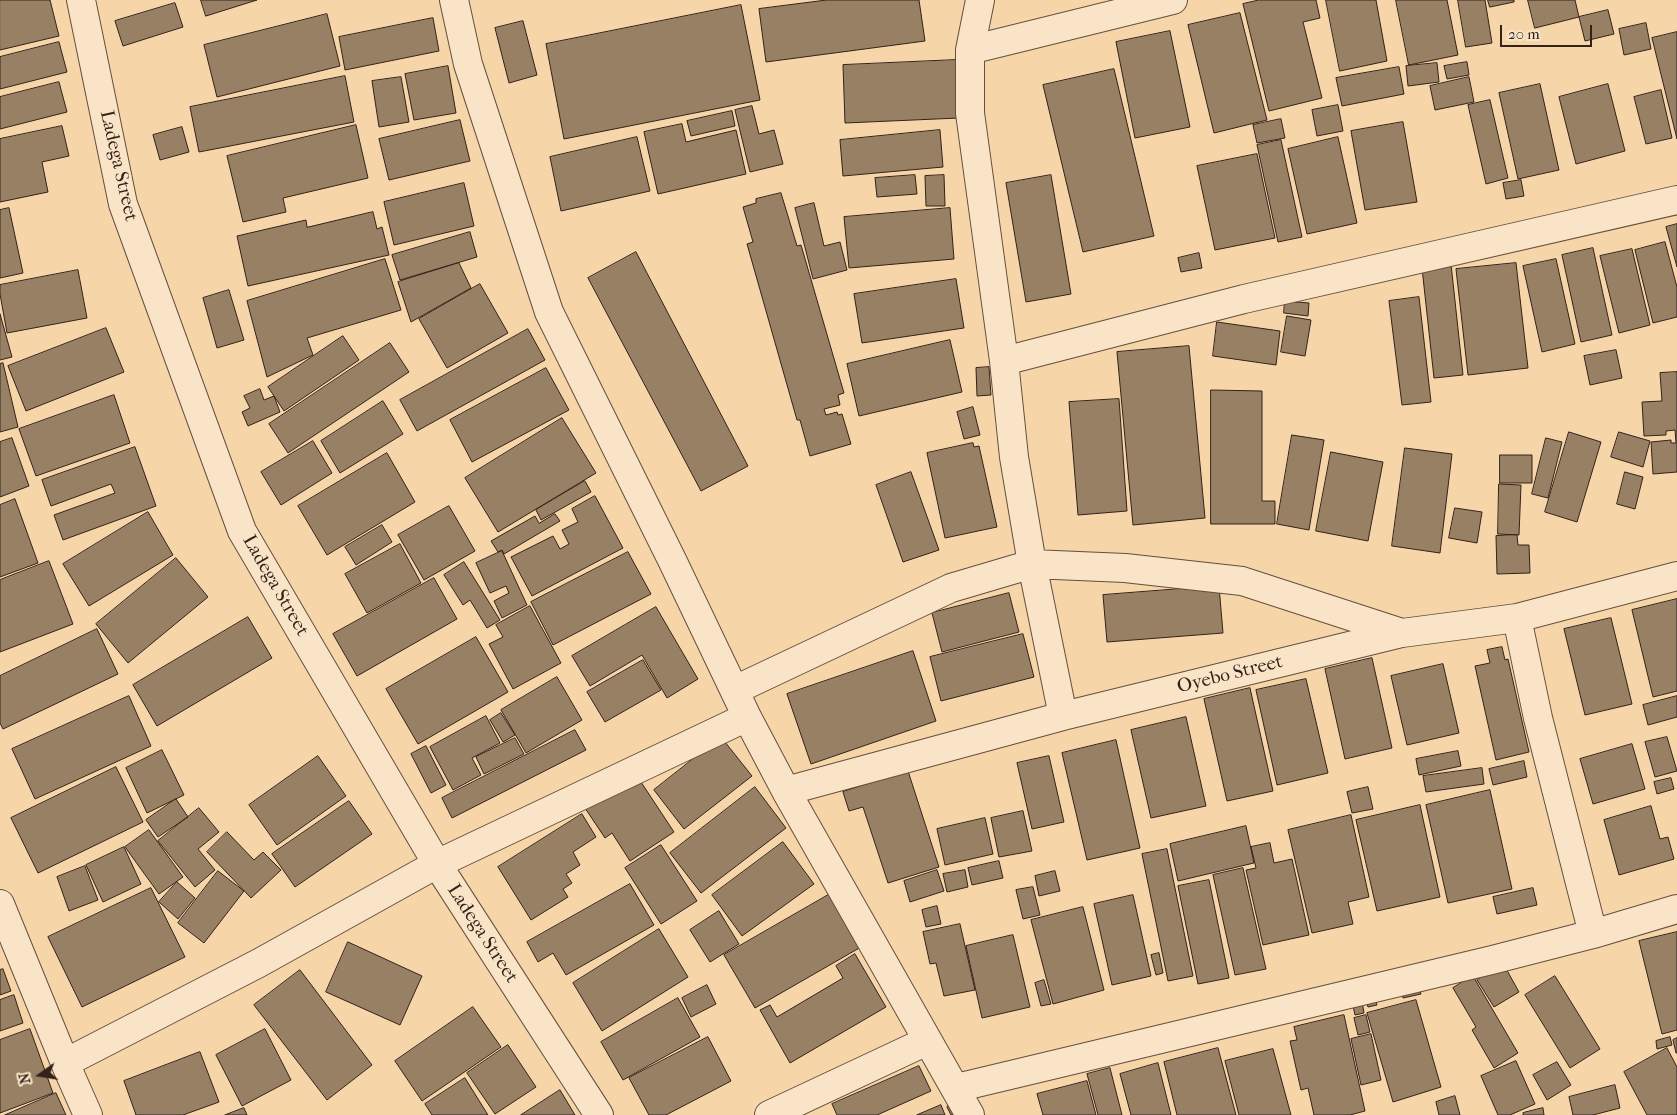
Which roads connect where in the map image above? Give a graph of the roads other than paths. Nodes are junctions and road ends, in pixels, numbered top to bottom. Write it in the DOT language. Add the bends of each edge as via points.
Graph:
graph roads {
  1 [pos="81,0"];
  2 [pos="454,0"];
  3 [pos="980,0"];
  4 [pos="1173,0"];
  5 [pos="970,50"];
  6 [pos="1677,200"];
  7 [pos="1004,361"];
  8 [pos="1032,564"];
  9 [pos="1677,576"];
  10 [pos="1517,618"];
  11 [pos="1402,633"];
  12 [pos="734,690"];
  13 [pos="1063,716"];
  14 [pos="747,717"];
  15 [pos="786,791"];
  16 [pos="437,864"];
  17 [pos="0,904"];
  18 [pos="1677,909"];
  19 [pos="1593,934"];
  20 [pos="927,1041"];
  21 [pos="65,1063"];
  22 [pos="956,1088"];
  23 [pos="88,1115"];
  24 [pos="599,1115"];
  25 [pos="769,1115"];
  26 [pos="970,1115"];
  1 -- 16 [label="street, Ladega Street" via="124,204 242,530"];
  2 -- 12 [label="street" via="468,64 549,312"];
  3 -- 5 [label="street"];
  4 -- 5 [label="street"];
  5 -- 7 [label="street" via="970,113"];
  6 -- 7 [label="street" via="1244,299"];
  7 -- 8 [label="street" via="1014,457"];
  8 -- 11 [label="street" via="1125,568 1242,581"];
  8 -- 12 [label="street" via="951,588"];
  8 -- 13 [label="street"];
  9 -- 10 [label="street, Oyebo Street"];
  10 -- 11 [label="street, Oyebo Street"];
  10 -- 19 [label="street" via="1538,718"];
  11 -- 13 [label="street, Oyebo Street"];
  12 -- 14 [label="street"];
  13 -- 15 [label="street, Oyebo Street"];
  14 -- 15 [label="street"];
  14 -- 16 [label="street"];
  15 -- 20 [label="street"];
  16 -- 21 [label="street" via="259,963"];
  16 -- 24 [label="street, Ladega Street"];
  17 -- 21 [label="street"];
  18 -- 19 [label="street"];
  19 -- 22 [label="street"];
  20 -- 22 [label="street"];
  20 -- 25 [label="street"];
  21 -- 23 [label="street"];
  22 -- 26 [label="street"];
}
